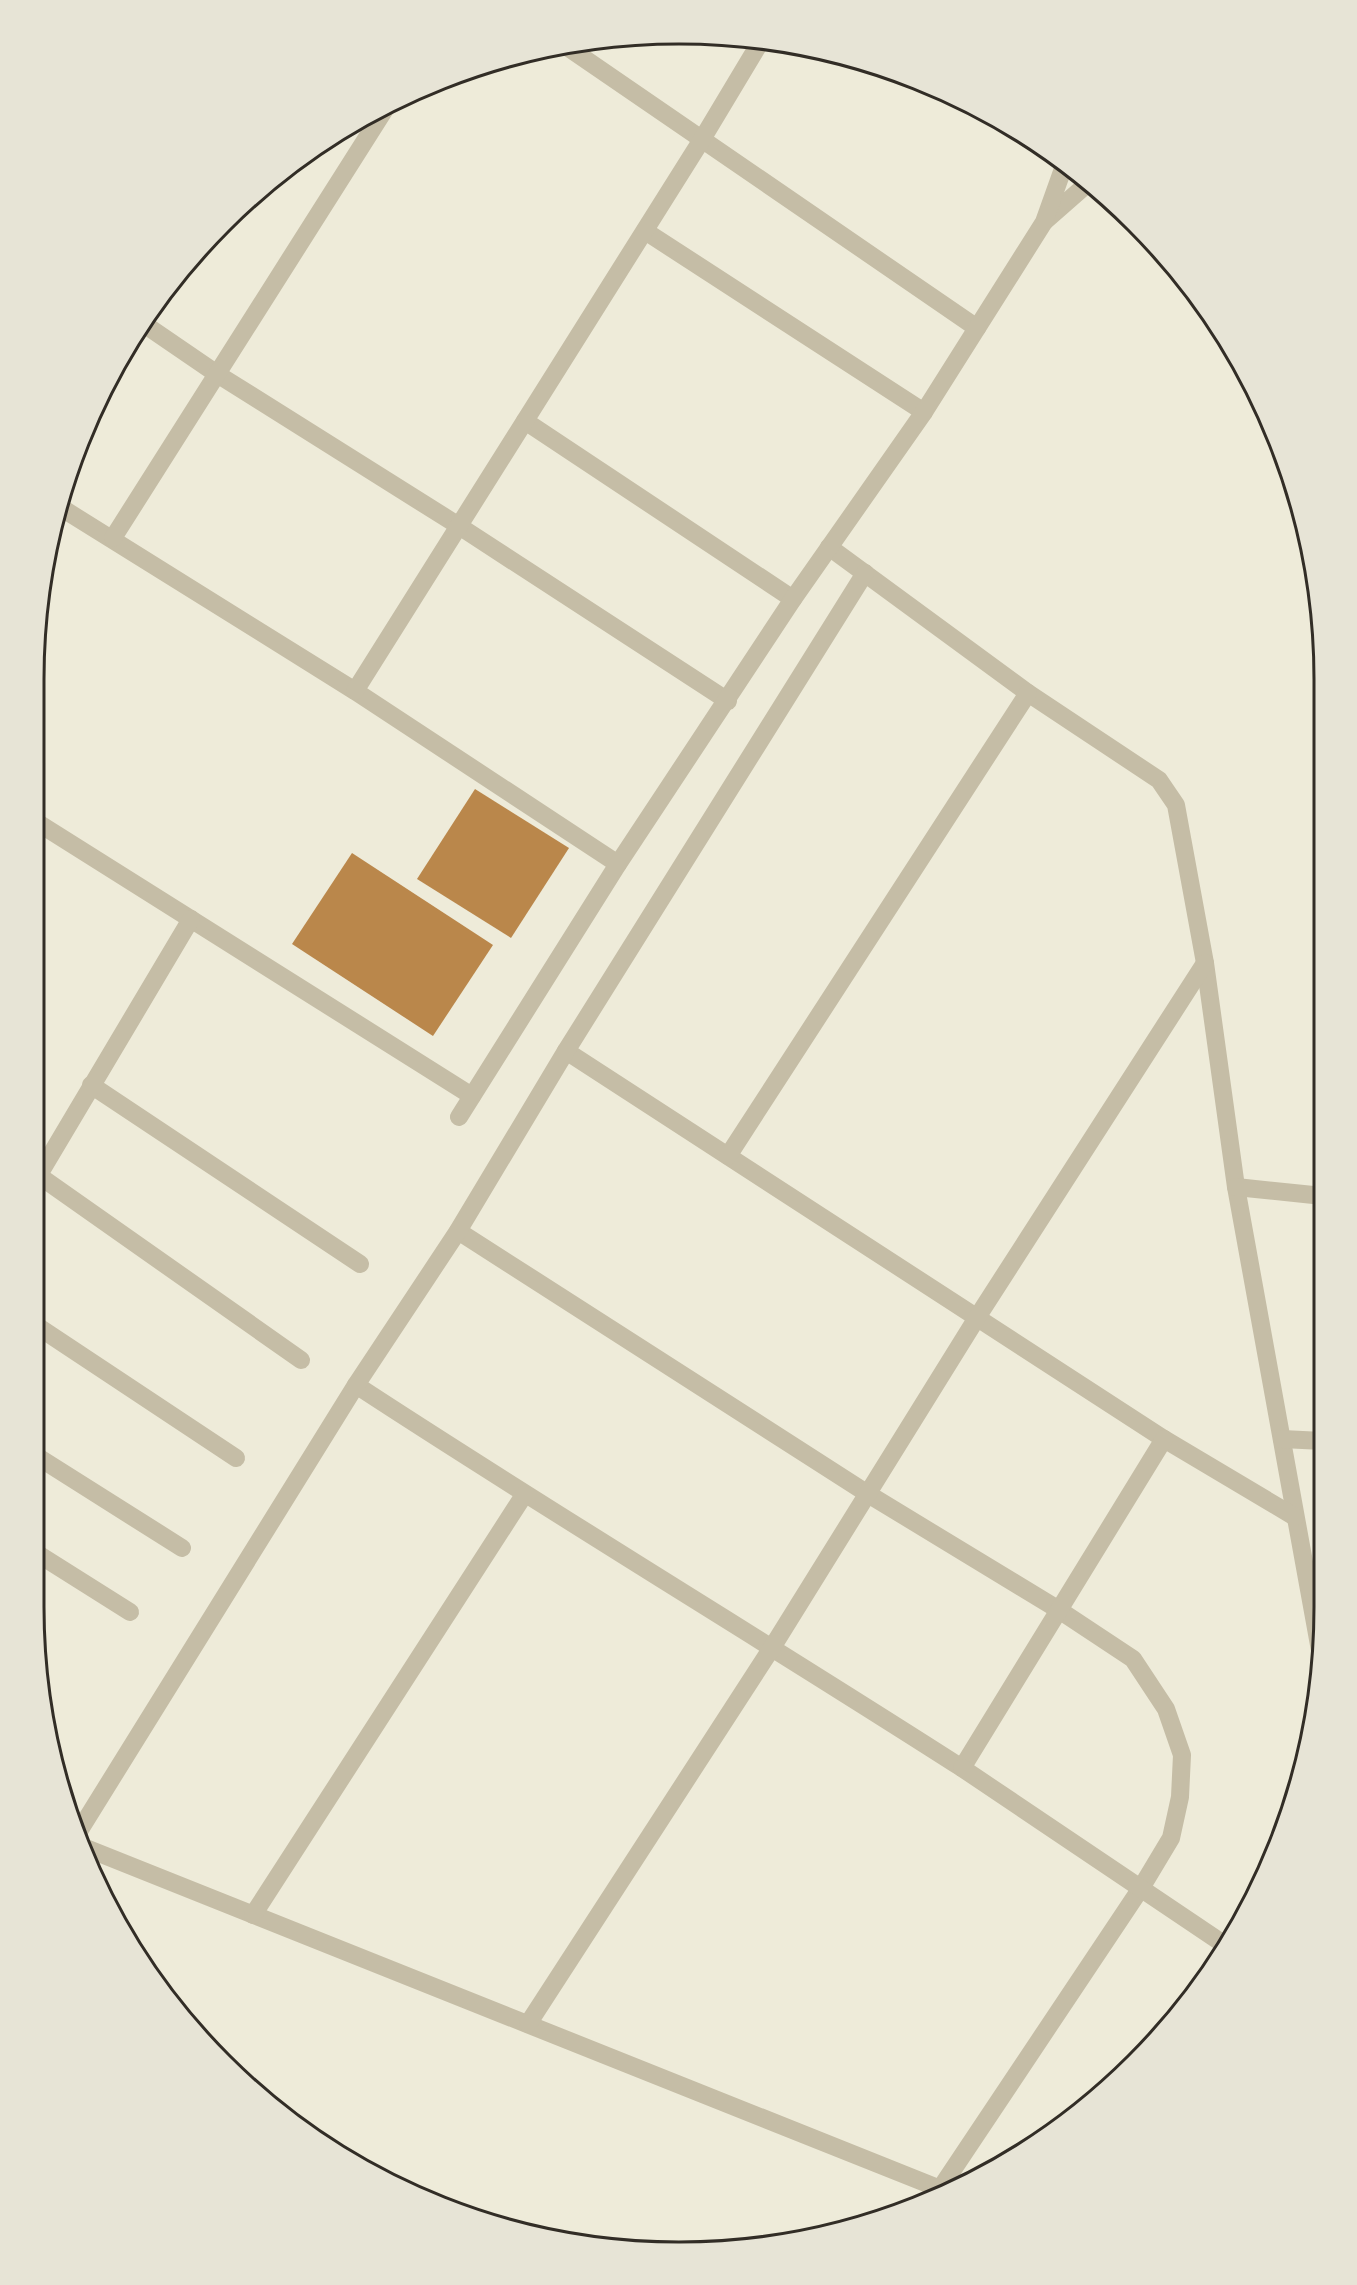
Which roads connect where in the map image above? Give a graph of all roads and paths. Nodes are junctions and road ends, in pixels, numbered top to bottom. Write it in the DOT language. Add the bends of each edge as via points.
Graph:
graph roads {
  1 [pos="756,49"];
  2 [pos="575,53"];
  3 [pos="378,120"];
  4 [pos="701,141"];
  5 [pos="1062,173"];
  6 [pos="1082,189"];
  7 [pos="1044,222"];
  8 [pos="645,231"];
  9 [pos="150,328"];
  10 [pos="977,328"];
  11 [pos="217,374"];
  12 [pos="924,412"];
  13 [pos="525,421"];
  14 [pos="66,511"];
  15 [pos="459,526"];
  16 [pos="113,538"];
  17 [pos="829,547"];
  18 [pos="865,573"];
  19 [pos="793,599"];
  20 [pos="355,692"];
  21 [pos="1028,693"];
  22 [pos="728,701"];
  23 [pos="44,827"];
  24 [pos="618,864"];
  25 [pos="191,919"];
  26 [pos="1205,963"];
  27 [pos="566,1051"];
  28 [pos="91,1085"];
  29 [pos="472,1096"];
  30 [pos="459,1117"];
  31 [pos="728,1156"];
  32 [pos="44,1164"];
  33 [pos="44,1181"];
  34 [pos="1236,1187"];
  35 [pos="1314,1195"];
  36 [pos="458,1231"];
  37 [pos="360,1264"];
  38 [pos="978,1316"];
  39 [pos="44,1331"];
  40 [pos="301,1360"];
  41 [pos="356,1384"];
  42 [pos="1164,1439"];
  43 [pos="1282,1439"];
  44 [pos="1314,1441"];
  45 [pos="236,1458"];
  46 [pos="44,1461"];
  47 [pos="868,1494"];
  48 [pos="524,1495"];
  49 [pos="1295,1517"];
  50 [pos="182,1548"];
  51 [pos="44,1558"];
  52 [pos="1059,1610"];
  53 [pos="130,1612"];
  54 [pos="1314,1616"];
  55 [pos="773,1646"];
  56 [pos="962,1768"];
  57 [pos="83,1825"];
  58 [pos="92,1851"];
  59 [pos="1141,1888"];
  60 [pos="253,1916"];
  61 [pos="1218,1940"];
  62 [pos="528,2024"];
  63 [pos="951,2180"];
  64 [pos="936,2187"];
  1 -- 4 [label="street"];
  2 -- 4 [label="street"];
  3 -- 11 [label="street"];
  4 -- 8 [label="street"];
  4 -- 10 [label="street"];
  5 -- 7 [label="street"];
  6 -- 7 [label="street"];
  7 -- 10 [label="street"];
  8 -- 12 [label="street"];
  8 -- 13 [label="street"];
  9 -- 11 [label="street"];
  10 -- 12 [label="street"];
  11 -- 15 [label="street"];
  11 -- 16 [label="street"];
  12 -- 17 [label="street"];
  13 -- 15 [label="street"];
  13 -- 19 [label="street"];
  14 -- 16 [label="street"];
  15 -- 20 [label="street"];
  15 -- 22 [label="street"];
  16 -- 20 [label="street"];
  17 -- 18 [label="street"];
  17 -- 19 [label="street"];
  18 -- 21 [label="street"];
  18 -- 27 [label="street"];
  19 -- 22 [label="street"];
  20 -- 24 [label="street"];
  21 -- 26 [label="street" via="1159,780 1176,805"];
  21 -- 31 [label="street"];
  22 -- 24 [label="street"];
  23 -- 25 [label="street"];
  24 -- 29 [label="street"];
  25 -- 28 [label="street"];
  25 -- 29 [label="street"];
  26 -- 34 [label="street"];
  26 -- 38 [label="street"];
  27 -- 31 [label="street"];
  27 -- 36 [label="street"];
  28 -- 32 [label="street"];
  28 -- 37 [label="street"];
  29 -- 30 [label="street"];
  31 -- 38 [label="street"];
  33 -- 40 [label="street"];
  34 -- 35 [label="street"];
  34 -- 43 [label="street"];
  36 -- 41 [label="street"];
  36 -- 47 [label="street"];
  38 -- 42 [label="street"];
  38 -- 47 [label="street"];
  39 -- 45 [label="street"];
  41 -- 48 [label="street"];
  41 -- 57 [label="street"];
  42 -- 49 [label="street"];
  42 -- 52 [label="street"];
  43 -- 44 [label="street"];
  43 -- 49 [label="street"];
  46 -- 50 [label="street"];
  47 -- 52 [label="street"];
  47 -- 55 [label="street"];
  48 -- 55 [label="street"];
  48 -- 60 [label="street"];
  49 -- 54 [label="street"];
  51 -- 53 [label="street"];
  52 -- 56 [label="street"];
  52 -- 59 [label="street" via="1133,1659 1166,1709 1182,1755 1180,1797 1171,1838"];
  55 -- 56 [label="street"];
  55 -- 62 [label="street"];
  56 -- 59 [label="street"];
  58 -- 60 [label="street"];
  59 -- 61 [label="street"];
  59 -- 63 [label="street"];
  60 -- 62 [label="street"];
  62 -- 64 [label="street"];
}
